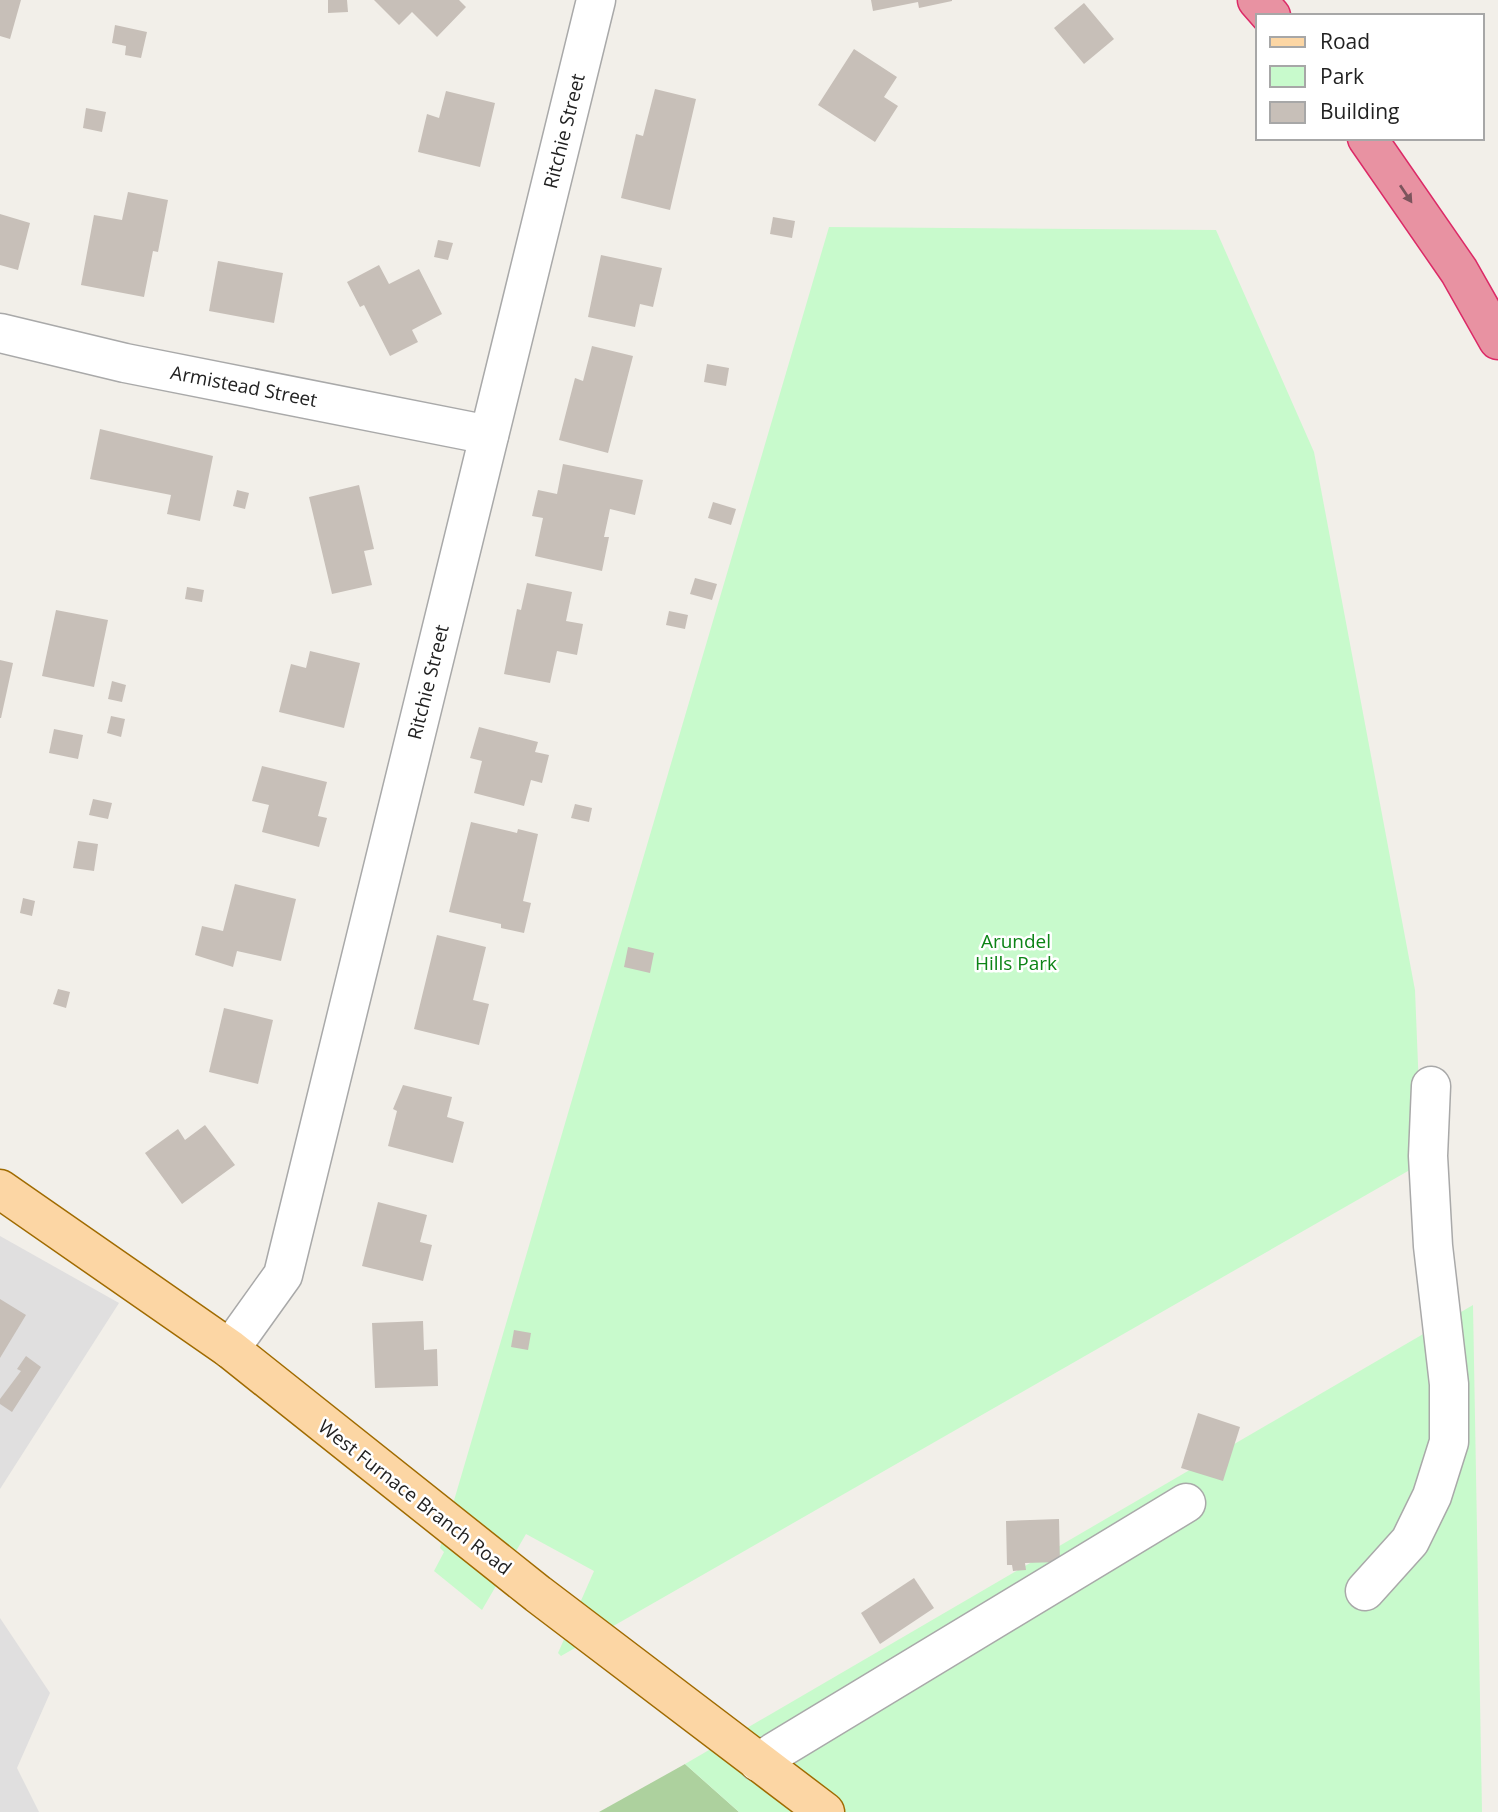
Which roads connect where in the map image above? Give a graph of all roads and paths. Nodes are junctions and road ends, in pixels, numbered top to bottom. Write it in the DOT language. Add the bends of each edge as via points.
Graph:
graph roads {
  1 [pos="596,0"];
  2 [pos="1257,0"];
  3 [pos="1269,14"];
  4 [pos="1368,140"];
  5 [pos="0,333"];
  6 [pos="1498,340"];
  7 [pos="489,435"];
  8 [pos="1431,1086"];
  9 [pos="0,1189"];
  10 [pos="230,1349"];
  11 [pos="1186,1503"];
  12 [pos="1365,1591"];
  13 [pos="758,1762"];
  14 [pos="825,1812"];
  1 -- 7 [label="street, Ritchie Street"];
  2 -- 3 [label="highway"];
  4 -- 6 [label="highway, one-way" via="1459,271"];
  5 -- 7 [label="street, Armistead Street" via="125,363"];
  7 -- 10 [label="street, Ritchie Street" via="283,1275"];
  8 -- 12 [label="street" via="1428,1156 1449,1384 1449,1442 1432,1496 1410,1541"];
  9 -- 10 [label="main road, West Furnace Branch Road"];
  10 -- 13 [label="main road, West Furnace Branch Road"];
  11 -- 13 [label="street"];
  13 -- 14 [label="main road, West Furnace Branch Road"];
}
